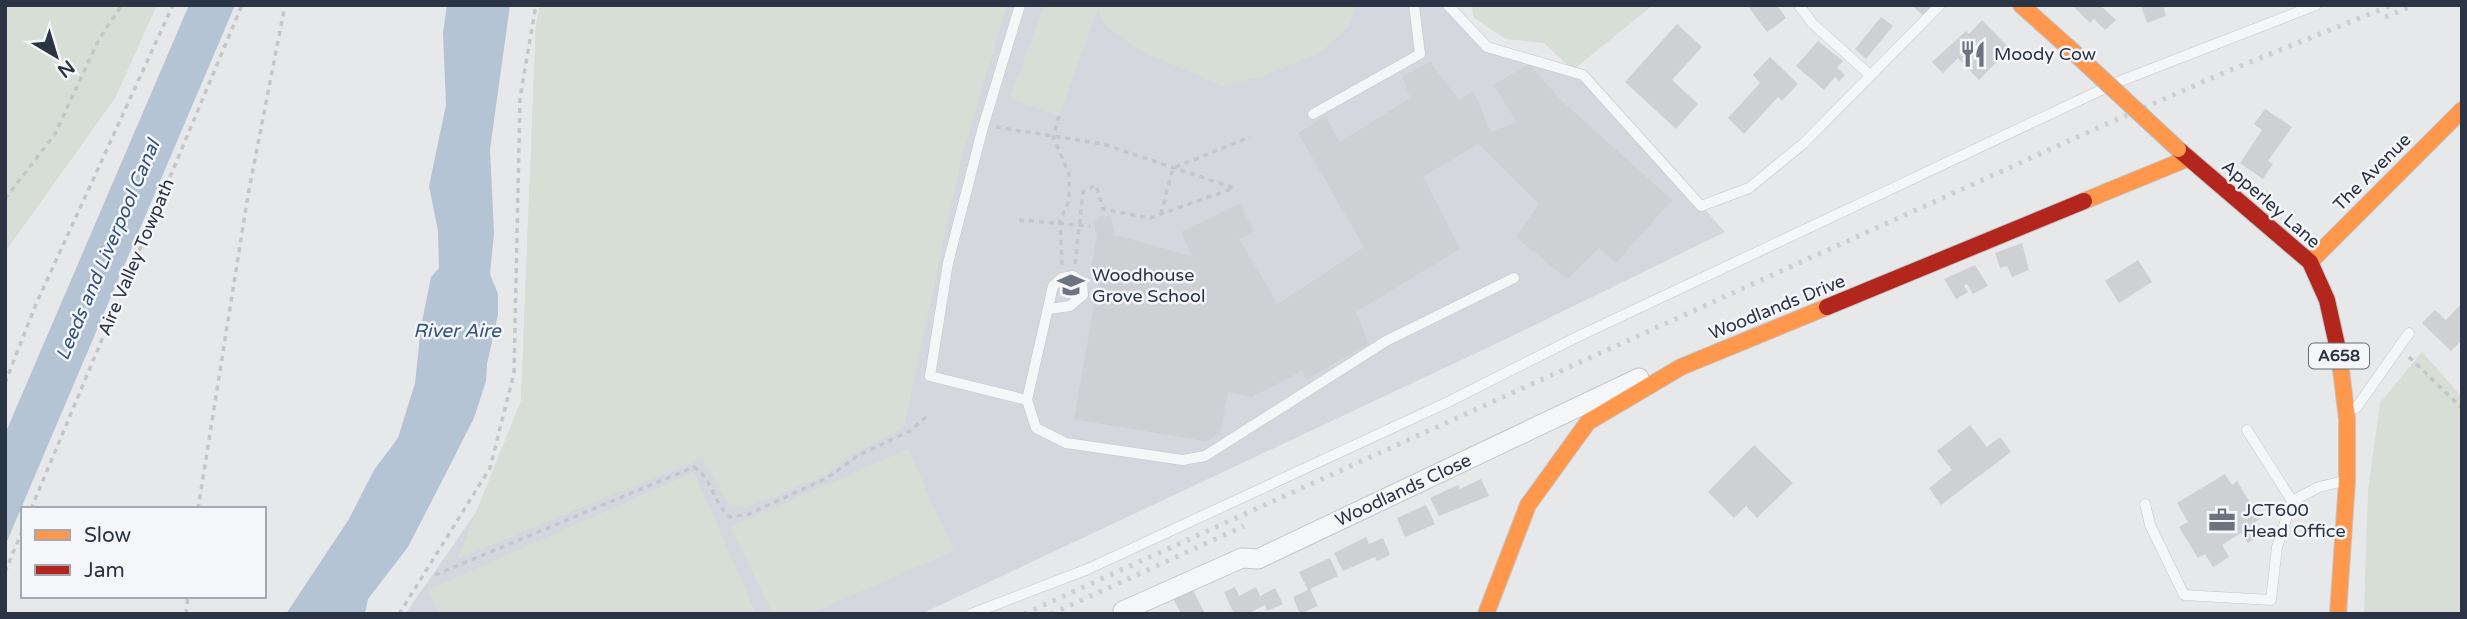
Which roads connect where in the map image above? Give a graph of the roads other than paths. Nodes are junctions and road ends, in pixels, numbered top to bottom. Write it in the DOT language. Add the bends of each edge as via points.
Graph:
graph roads {
  1 [pos="1020,5"];
  2 [pos="1414,5"];
  3 [pos="1448,5"];
  4 [pos="1799,5"];
  5 [pos="1940,5"];
  6 [pos="2021,5"];
  7 [pos="2316,5"];
  8 [pos="1870,75"];
  9 [pos="2462,110"];
  10 [pos="1313,114"];
  11 [pos="2184,153"];
  12 [pos="2310,262"];
  13 [pos="1514,278"];
  14 [pos="1049,309"];
  15 [pos="2409,333"];
  16 [pos="1681,367"];
  17 [pos="1027,400"];
  18 [pos="2347,419"];
  19 [pos="2246,430"];
  20 [pos="2347,481"];
  21 [pos="2292,502"];
  22 [pos="2145,504"];
  23 [pos="1123,611"];
  24 [pos="971,614"];
  25 [pos="1486,614"];
  26 [pos="2338,614"];
  1 -- 17 [label="lane" via="948,263 930,376"];
  2 -- 10 [label="lane" via="1420,54"];
  3 -- 8 [label="lane" via="1486,47 1583,75 1701,206 1749,188 1804,143"];
  4 -- 8 [label="lane" via="1812,23"];
  5 -- 8 [label="lane"];
  6 -- 11 [label="main road, Apperley Lane / A658, bridge"];
  7 -- 24 [label="lane" via="2144,71 2031,121 1422,415 1088,569"];
  9 -- 12 [label="main road, The Avenue"];
  11 -- 12 [label="main road, Apperley Lane / A658"];
  11 -- 16 [label="main road, Woodlands Drive"];
  12 -- 18 [label="main road, Apperley Lane / A658" via="2327,300"];
  13 -- 17 [label="lane" via="1387,341 1205,456 1184,460 1066,443 1036,428"];
  14 -- 14 [label="lane" via="1053,286 1062,278 1073,276 1082,284 1083,295 1070,306"];
  14 -- 17 [label="lane"];
  15 -- 18 [label="lane"];
  16 -- 23 [label="street, Woodlands Close" via="1673,362 1258,559 1242,558"];
  16 -- 25 [label="main road, Woodlands Drive" via="1588,422 1528,505"];
  18 -- 20 [label="main road, Apperley Lane / A658"];
  19 -- 21 [label="lane"];
  20 -- 21 [label="lane" via="2319,487"];
  20 -- 26 [label="main road, Apperley Lane / A658"];
  21 -- 22 [label="lane" via="2277,547 2270,600 2184,595 2150,525"];
}
